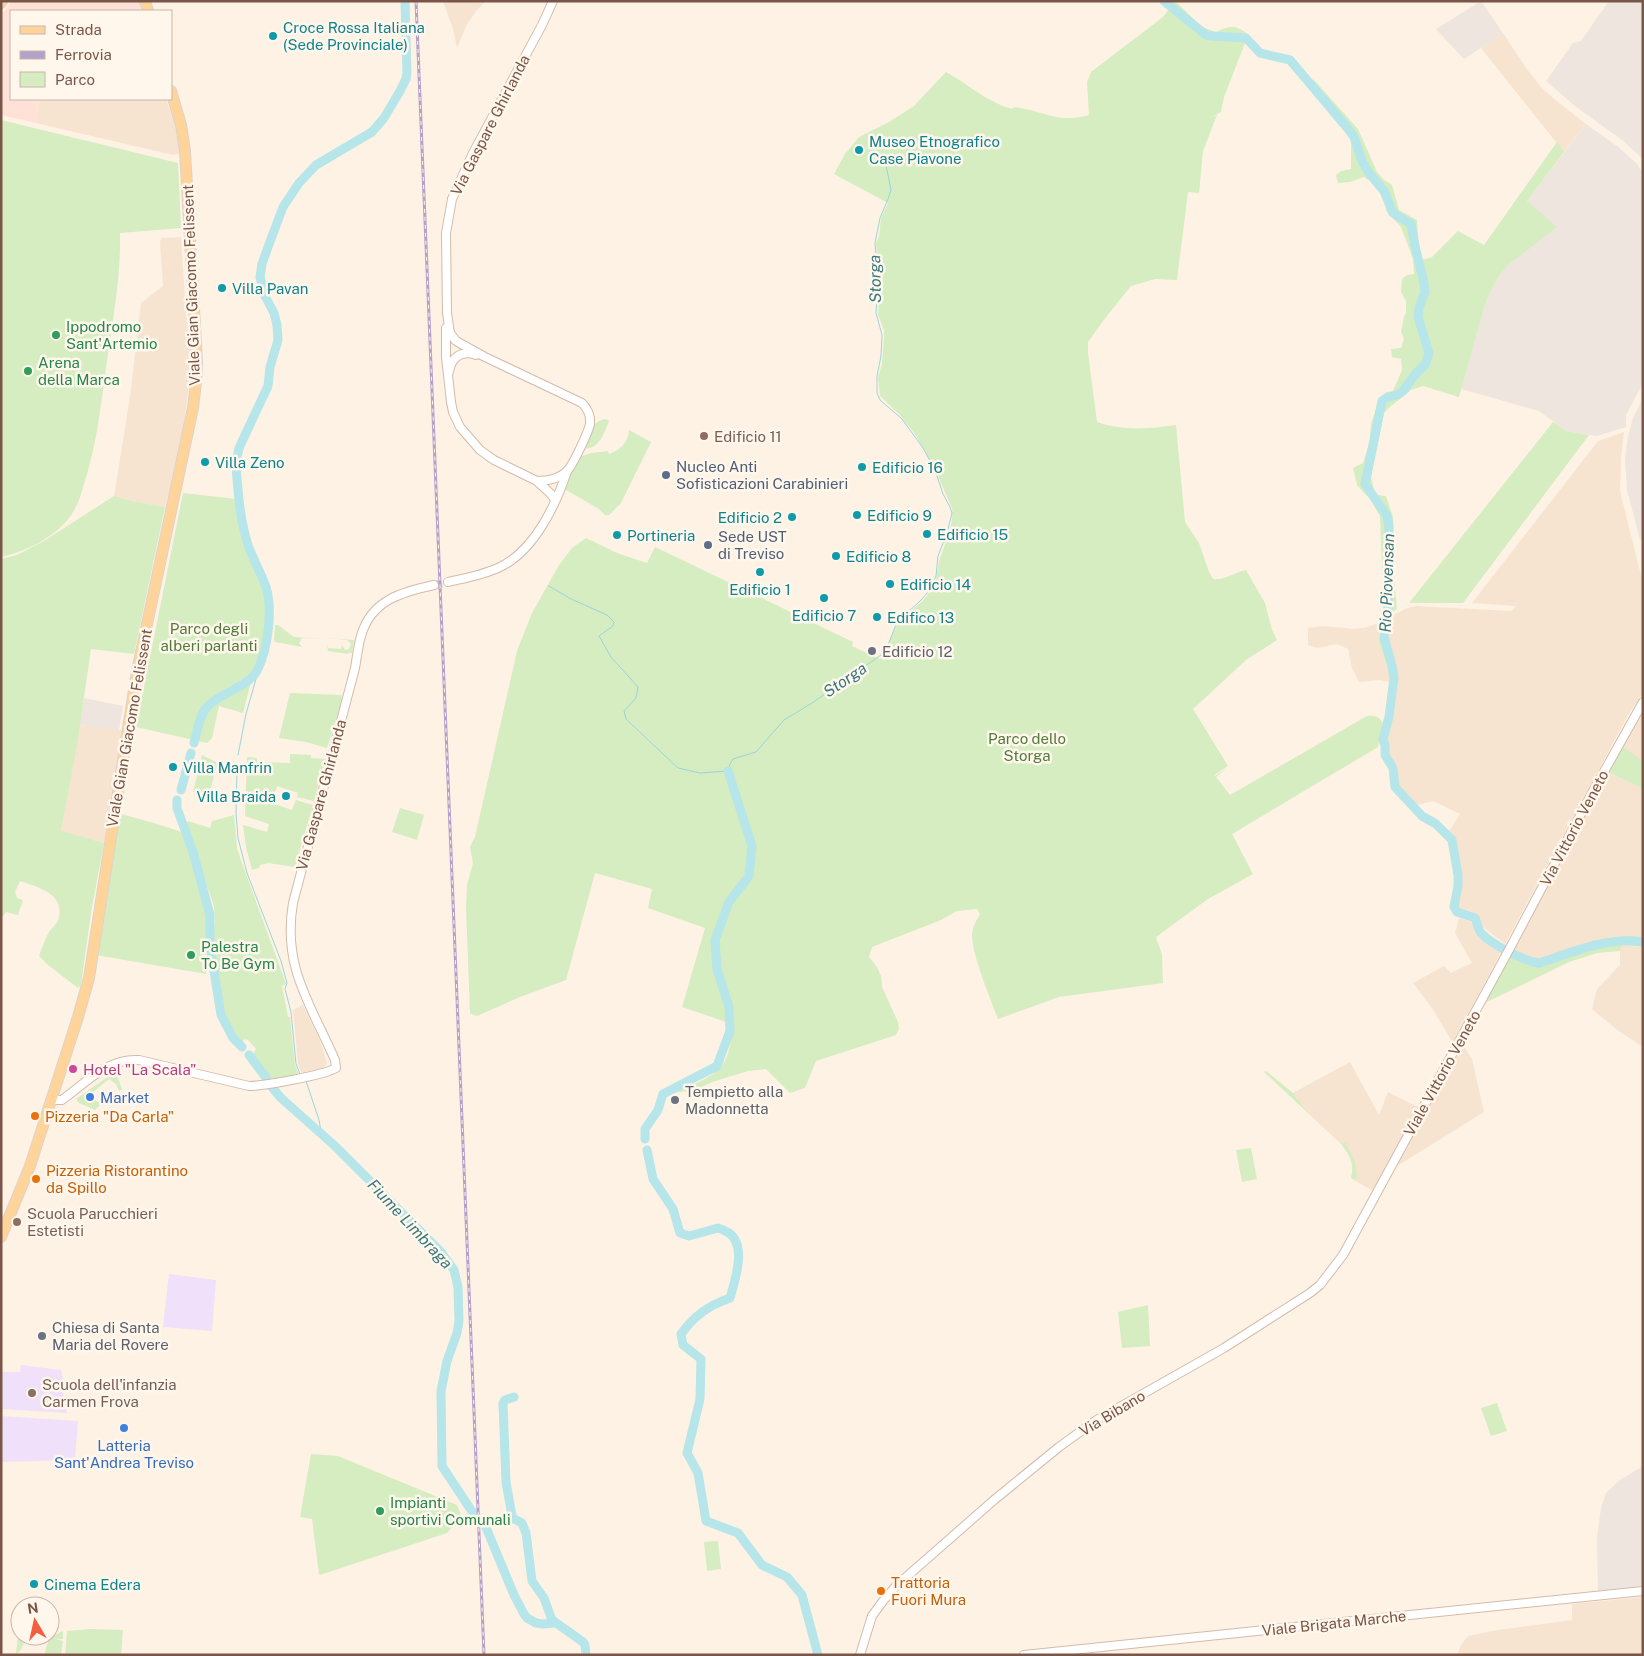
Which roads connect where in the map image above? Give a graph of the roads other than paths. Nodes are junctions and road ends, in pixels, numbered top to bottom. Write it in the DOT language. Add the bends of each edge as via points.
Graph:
graph roads {
  1 [pos="553,1"];
  2 [pos="172,94"];
  3 [pos="447,313"];
  4 [pos="485,357"];
  5 [pos="449,381"];
  6 [pos="567,471"];
  7 [pos="537,481"];
  8 [pos="555,500"];
  9 [pos="448,582"];
  10 [pos="434,585"];
  11 [pos="1643,702"];
  12 [pos="1509,950"];
  13 [pos="55,1088"];
  14 [pos="70,1094"];
  15 [pos="52,1100"];
  16 [pos="1377,1193"];
  17 [pos="1,1237"];
  18 [pos="1643,1591"];
  19 [pos="861,1654"];
  20 [pos="1024,1655"];
  1 -- 3 [label="street, Via Gaspare Ghirlanda" via="468,162 452,199 446,233"];
  2 -- 13 [label="main road, Viale Gian Giacomo Felissent" via="186,158 196,352 195,394 137,671 89,978"];
  3 -- 4 [label="street, Via Gaspare Ghirlanda" via="450,333 456,341"];
  3 -- 5 [label="street, Via Gaspare Ghirlanda"];
  4 -- 5 [label="street, Via Gaspare Ghirlanda" via="468,352 459,355 452,362"];
  4 -- 6 [label="street, Via Gaspare Ghirlanda" via="582,402 590,424"];
  5 -- 7 [label="street, Via Gaspare Ghirlanda" via="453,412 469,439 494,460"];
  6 -- 7 [label="street" via="554,479"];
  6 -- 8 [label="street, Via Gaspare Ghirlanda"];
  7 -- 8 [label="street, Via Gaspare Ghirlanda"];
  8 -- 9 [label="street" via="534,538 515,558 493,570"];
  10 -- 14 [label="street, Via Gaspare Ghirlanda" via="400,594 379,606 366,623 292,912 290,936 296,971 334,1069 249,1086 139,1060 127,1060 104,1069"];
  11 -- 12 [label="street, Via Vittorio Veneto"];
  12 -- 16 [label="street, Viale Vittorio Veneto"];
  13 -- 14 [label="street" via="62,1094"];
  13 -- 15 [label="main road, Viale Gian Giacomo Felissent"];
  14 -- 15 [label="street" via="62,1100"];
  15 -- 17 [label="main road, Viale Gian Giacomo Felissent"];
  16 -- 19 [label="street, Via Bibano" via="1343,1255 1320,1285 1224,1348 1095,1421 1059,1447 896,1586 872,1616"];
  18 -- 20 [label="street, Viale Brigata Marche"];
}
